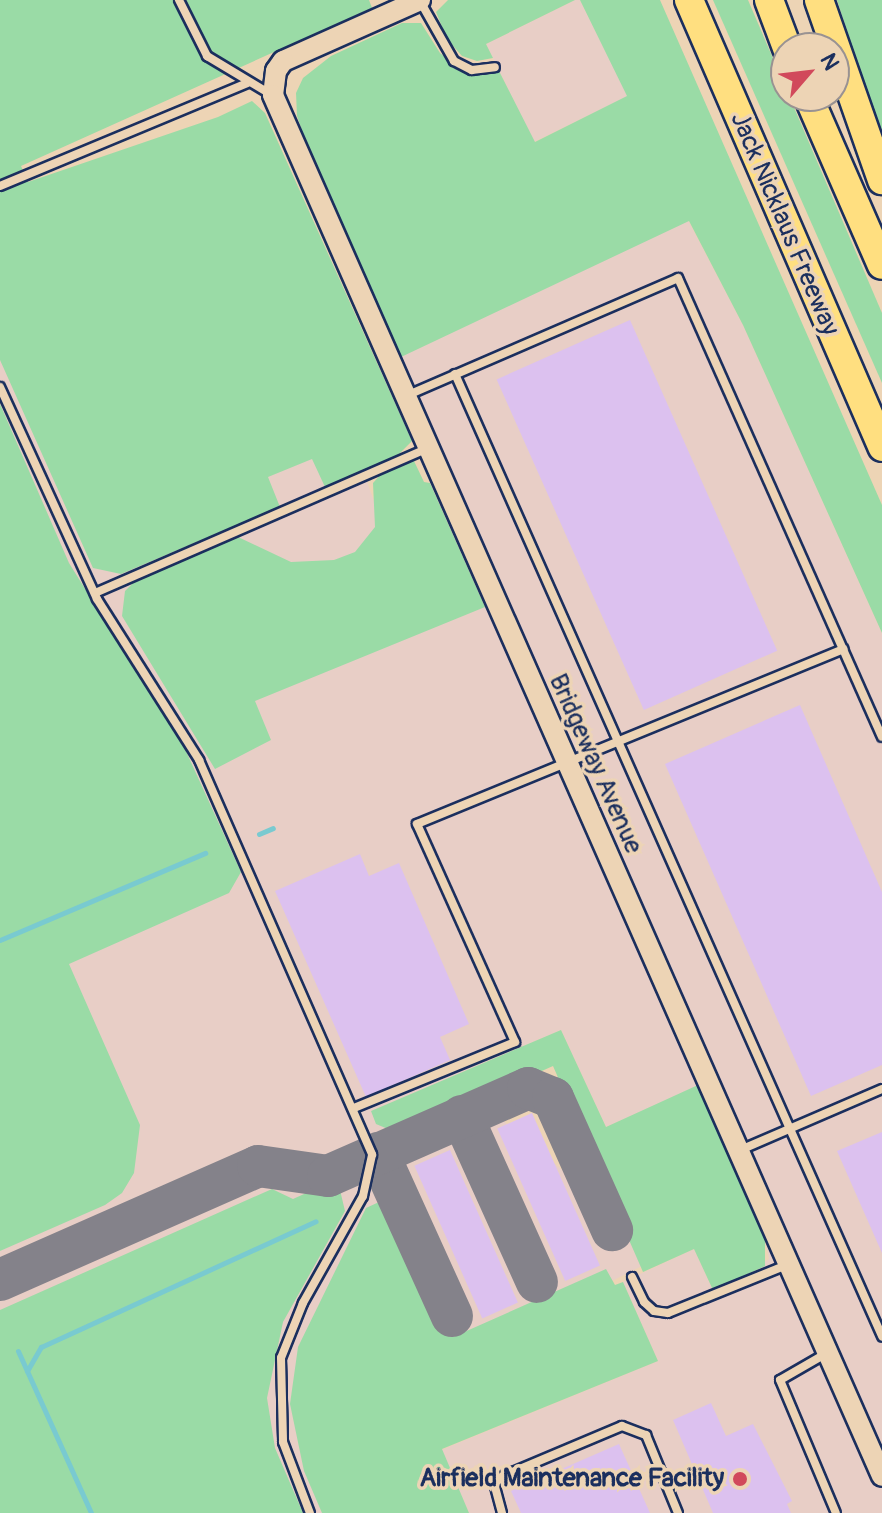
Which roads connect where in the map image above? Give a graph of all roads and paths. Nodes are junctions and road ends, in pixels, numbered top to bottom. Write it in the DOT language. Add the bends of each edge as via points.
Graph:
graph roads {
  1 [pos="179,0"];
  2 [pos="689,0"];
  3 [pos="769,0"];
  4 [pos="819,0"];
  5 [pos="413,2"];
  6 [pos="781,32"];
  7 [pos="495,67"];
  8 [pos="247,83"];
  9 [pos="273,95"];
  10 [pos="815,112"];
  11 [pos="882,180"];
  12 [pos="0,186"];
  13 [pos="882,265"];
  14 [pos="455,374"];
  15 [pos="0,387"];
  16 [pos="404,397"];
  17 [pos="882,447"];
  18 [pos="426,449"];
  19 [pos="95,593"];
  20 [pos="843,649"];
  21 [pos="882,737"];
  22 [pos="617,745"];
  23 [pos="567,766"];
  24 [pos="882,1089"];
  25 [pos="354,1108"];
  26 [pos="789,1129"];
  27 [pos="738,1152"];
  28 [pos="788,1265"];
  29 [pos="632,1277"];
  30 [pos="882,1336"];
  31 [pos="827,1353"];
  32 [pos="882,1476"];
  33 [pos="310,1513"];
  34 [pos="502,1513"];
  35 [pos="678,1513"];
  36 [pos="836,1513"];
  1 -- 8 [label="lane" via="207,56"];
  2 -- 17 [label="highway, Jack Nicklaus Freeway"];
  3 -- 6 [label="highway"];
  4 -- 11 [label="highway"];
  5 -- 7 [label="lane" via="454,61 472,70"];
  5 -- 9 [label="street" via="295,55 276,71"];
  8 -- 9 [label="lane"];
  8 -- 12 [label="lane"];
  9 -- 16 [label="street, Bridgeway Avenue"];
  10 -- 13 [label="highway"];
  14 -- 16 [label="lane"];
  14 -- 20 [label="lane" via="678,278"];
  14 -- 22 [label="lane"];
  15 -- 19 [label="lane"];
  16 -- 18 [label="street, Bridgeway Avenue"];
  18 -- 19 [label="lane"];
  18 -- 23 [label="street, Bridgeway Avenue"];
  19 -- 25 [label="lane" via="199,760"];
  20 -- 21 [label="lane"];
  20 -- 22 [label="lane"];
  22 -- 23 [label="lane"];
  22 -- 26 [label="lane"];
  23 -- 25 [label="lane" via="417,824 515,1042"];
  23 -- 27 [label="street, Bridgeway Avenue"];
  24 -- 26 [label="lane"];
  25 -- 33 [label="lane" via="372,1155 370,1175 303,1303 281,1358 283,1442"];
  26 -- 27 [label="lane"];
  26 -- 30 [label="lane"];
  27 -- 28 [label="street, Bridgeway Avenue"];
  28 -- 29 [label="lane" via="668,1313 644,1302"];
  28 -- 31 [label="street, Bridgeway Avenue"];
  31 -- 32 [label="street, Bridgeway Avenue"];
  31 -- 36 [label="lane" via="780,1380"];
  34 -- 35 [label="lane" via="494,1484 503,1476 622,1426 646,1435"];
}
